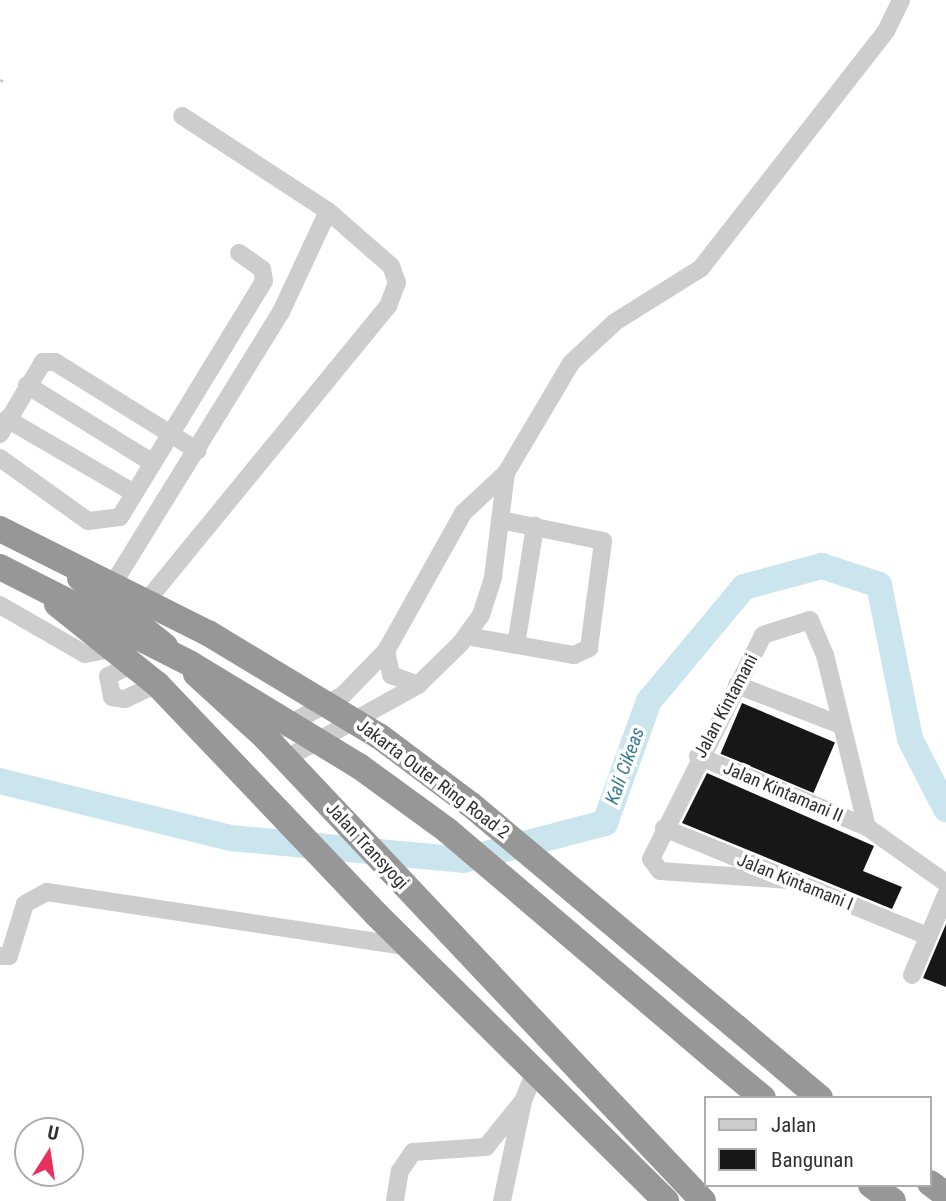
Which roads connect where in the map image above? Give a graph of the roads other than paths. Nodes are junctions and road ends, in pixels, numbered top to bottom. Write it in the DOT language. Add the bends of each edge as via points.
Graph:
graph roads {
  1 [pos="901,0"];
  2 [pos="182,116"];
  3 [pos="328,211"];
  4 [pos="239,253"];
  5 [pos="27,385"];
  6 [pos="3,427"];
  7 [pos="172,433"];
  8 [pos="198,450"];
  9 [pos="0,457"];
  10 [pos="153,463"];
  11 [pos="506,473"];
  12 [pos="134,493"];
  13 [pos="501,520"];
  14 [pos="535,526"];
  15 [pos="0,527"];
  16 [pos="0,567"];
  17 [pos="106,595"];
  18 [pos="0,604"];
  19 [pos="133,617"];
  20 [pos="466,636"];
  21 [pos="516,646"];
  22 [pos="386,651"];
  23 [pos="125,655"];
  24 [pos="157,684"];
  25 [pos="418,685"];
  26 [pos="737,685"];
  27 [pos="838,724"];
  28 [pos="265,737"];
  29 [pos="698,756"];
  30 [pos="292,766"];
  31 [pos="867,827"];
  32 [pos="664,828"];
  33 [pos="790,880"];
  34 [pos="946,883"];
  35 [pos="946,895"];
  36 [pos="927,936"];
  37 [pos="410,947"];
  38 [pos="0,956"];
  39 [pos="912,975"];
  40 [pos="535,1072"];
  41 [pos="761,1096"];
  42 [pos="818,1096"];
  43 [pos="523,1101"];
  44 [pos="874,1187"];
  45 [pos="395,1201"];
  46 [pos="502,1201"];
  47 [pos="666,1201"];
  48 [pos="703,1201"];
  49 [pos="893,1201"];
  1 -- 11 [label="street" via="886,31 701,268 615,323 570,363"];
  2 -- 3 [label="street"];
  3 -- 8 [label="street" via="281,312"];
  3 -- 19 [label="street" via="391,267 394,295"];
  4 -- 7 [label="street" via="262,269 264,281"];
  5 -- 6 [label="street"];
  5 -- 7 [label="street" via="43,362 55,362"];
  5 -- 10 [label="street"];
  6 -- 12 [label="street"];
  7 -- 8 [label="street"];
  7 -- 10 [label="street"];
  8 -- 17 [label="street"];
  9 -- 12 [label="street" via="88,521 112,522"];
  10 -- 12 [label="street"];
  11 -- 13 [label="street"];
  11 -- 22 [label="street" via="463,513"];
  13 -- 14 [label="street"];
  13 -- 20 [label="street" via="489,589"];
  14 -- 21 [label="street"];
  14 -- 21 [label="street" via="603,541 592,636 589,648 573,655"];
  15 -- 17 [label="highway, Jalan Transyogi"];
  15 -- 42 [label="highway, Jakarta Outer Ring Road 2, bridge" via="208,633 379,736 470,804"];
  16 -- 23 [label="highway"];
  16 -- 41 [label="highway, Jakarta Outer Ring Road 2, bridge" via="191,664 359,766 448,831"];
  17 -- 19 [label="highway, Jalan Transyogi"];
  18 -- 23 [label="street" via="85,654"];
  19 -- 28 [label="highway, Jalan Transyogi"];
  20 -- 21 [label="street"];
  20 -- 25 [label="street"];
  22 -- 25 [label="street" via="391,675"];
  22 -- 28 [label="street" via="343,695"];
  23 -- 24 [label="highway"];
  23 -- 24 [label="street" via="108,677 113,697 125,699"];
  24 -- 37 [label="highway"];
  25 -- 30 [label="street"];
  26 -- 27 [label="street"];
  26 -- 27 [label="street, Jalan Kintamani" via="763,635 810,620 825,656"];
  26 -- 29 [label="street, Jalan Kintamani"];
  27 -- 31 [label="street, Jalan Kintamani"];
  28 -- 30 [label="highway, Jalan Transyogi"];
  29 -- 31 [label="street, Jalan Kintamani II"];
  29 -- 32 [label="street, Jalan Kintamani"];
  30 -- 48 [label="highway, Jalan Transyogi"];
  31 -- 34 [label="street"];
  32 -- 33 [label="street, Jalan Kintamani I"];
  32 -- 33 [label="street, Jalan Kintamani" via="651,859 660,871"];
  33 -- 36 [label="street, Jalan Kintamani I"];
  35 -- 36 [label="street"];
  36 -- 39 [label="street"];
  37 -- 38 [label="street" via="47,892 25,904 9,956"];
  37 -- 40 [label="highway"];
  40 -- 43 [label="street"];
  40 -- 47 [label="highway"];
  43 -- 45 [label="street" via="486,1147 413,1152 400,1171"];
  43 -- 46 [label="street"];
  44 -- 49 [label="highway"];
}
